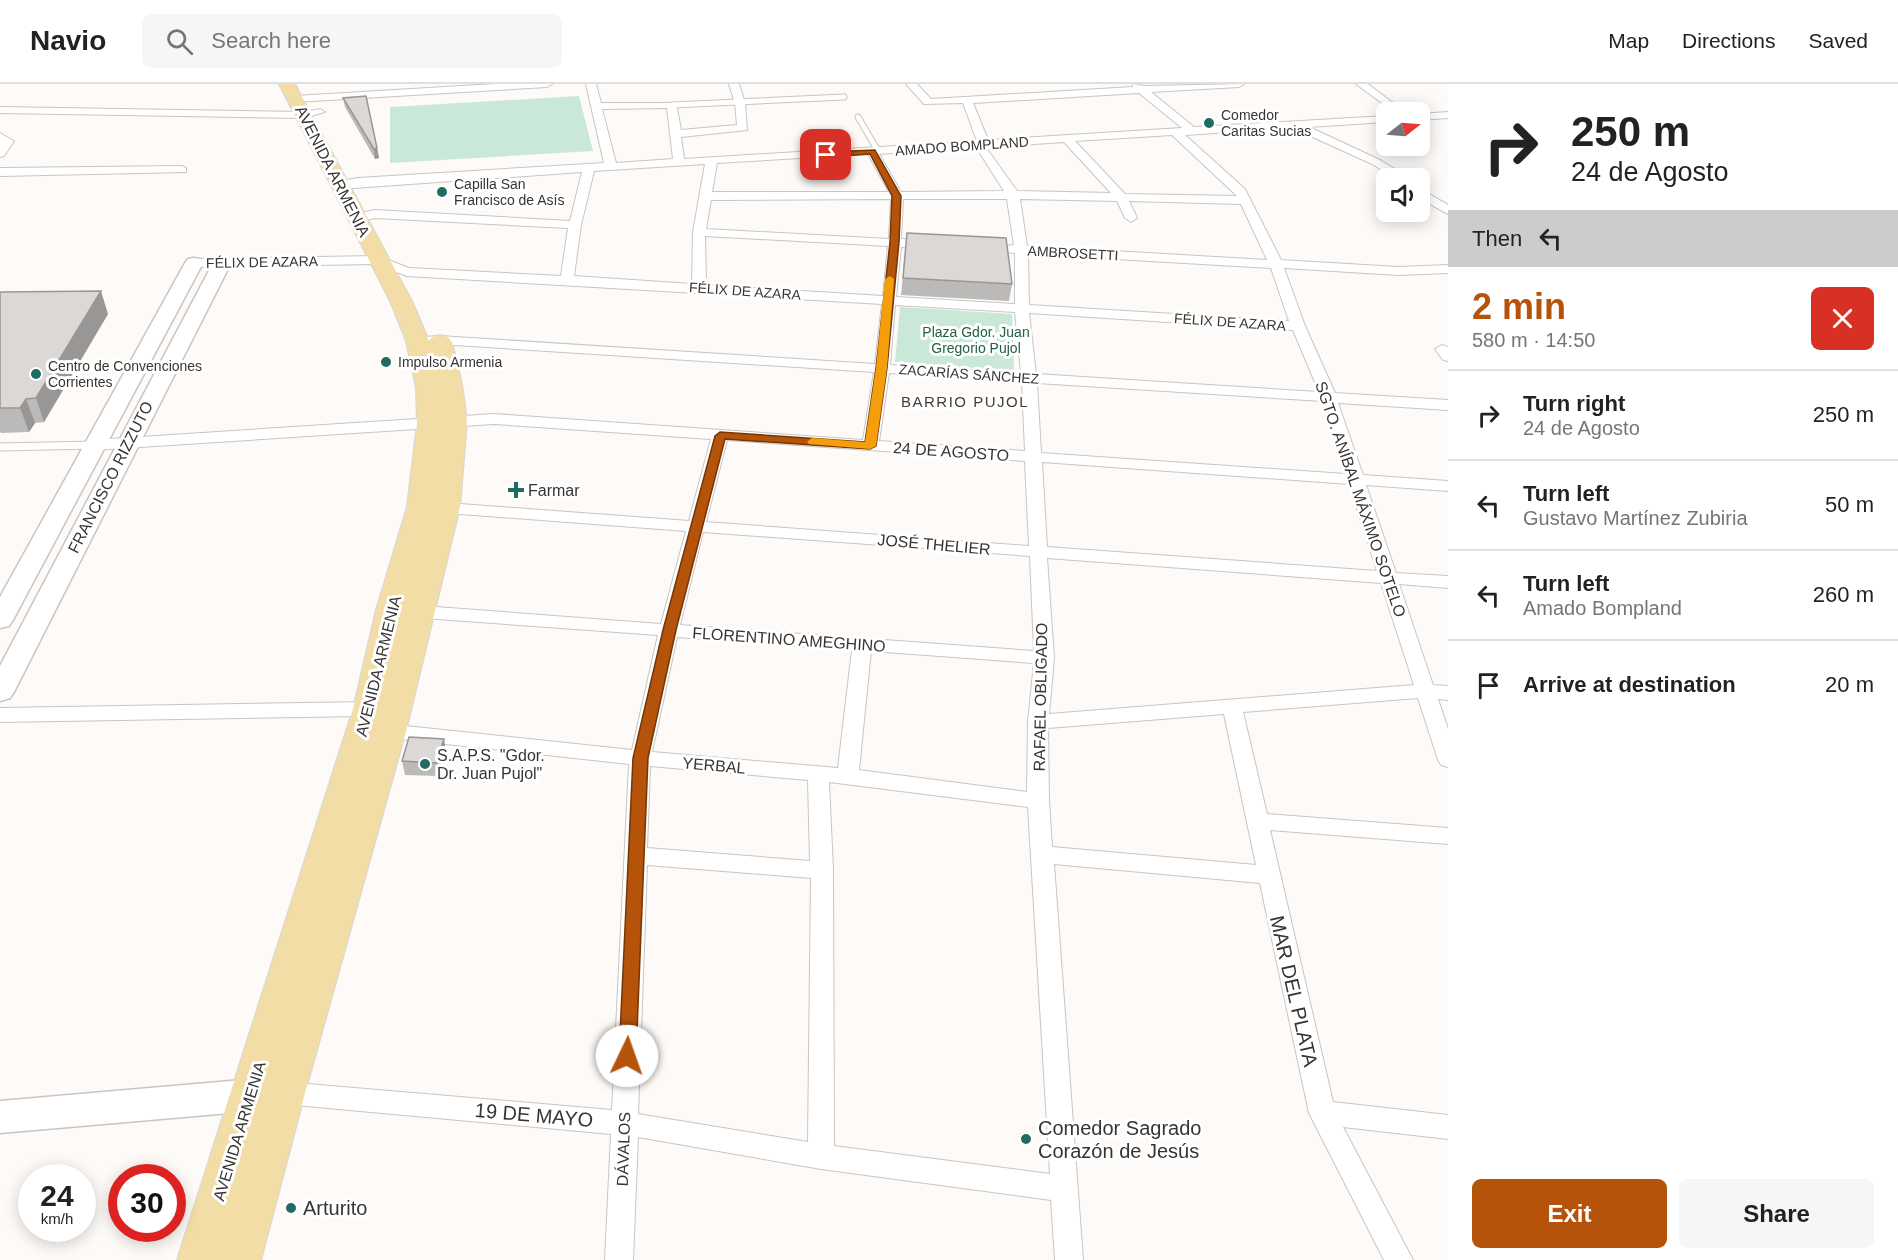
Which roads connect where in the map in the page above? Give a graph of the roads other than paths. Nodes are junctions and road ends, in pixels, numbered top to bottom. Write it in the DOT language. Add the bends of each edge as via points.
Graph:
graph roads {
  1 [pos="548,84"];
  2 [pos="591,84"];
  3 [pos="734,84"];
  4 [pos="911,84"];
  5 [pos="1239,84"];
  6 [pos="1361,84"];
  7 [pos="520,85"];
  8 [pos="1138,87"];
  9 [pos="844,97"];
  10 [pos="303,98"];
  11 [pos="967,101"];
  12 [pos="1386,102"];
  13 [pos="740,103"];
  14 [pos="672,105"];
  15 [pos="596,106"];
  16 [pos="0,110"];
  17 [pos="1448,115"];
  18 [pos="1430,116"];
  19 [pos="858,117"];
  20 [pos="1376,120"];
  21 [pos="1296,125"];
  22 [pos="1192,131"];
  23 [pos="1175,132"];
  24 [pos="677,134"];
  25 [pos="4,138"];
  26 [pos="1067,140"];
  27 [pos="984,145"];
  28 [pos="875,151"];
  29 [pos="0,154"];
  30 [pos="711,162"];
  31 [pos="679,164"];
  32 [pos="611,168"];
  33 [pos="1386,168"];
  34 [pos="589,169"];
  35 [pos="182,170"];
  36 [pos="0,172"];
  37 [pos="349,183"];
  38 [pos="1013,195"];
  39 [pos="705,196"];
  40 [pos="897,196"];
  41 [pos="1121,197"];
  42 [pos="1244,200"];
  43 [pos="1430,200"];
  44 [pos="1448,210"];
  45 [pos="366,216"];
  46 [pos="1131,218"];
  47 [pos="575,225"];
  48 [pos="699,232"];
  49 [pos="895,242"];
  50 [pos="952,246"];
  51 [pos="998,248"];
  52 [pos="1021,250"];
  53 [pos="194,263"];
  54 [pos="222,263"];
  55 [pos="1276,264"];
  56 [pos="393,266"];
  57 [pos="1448,269"];
  58 [pos="567,280"];
  59 [pos="699,288"];
  60 [pos="887,301"];
  61 [pos="1022,308"];
  62 [pos="1298,326"];
  63 [pos="429,341"];
  64 [pos="882,368"];
  65 [pos="1029,378"];
  66 [pos="1329,397"];
  67 [pos="1448,405"];
  68 [pos="442,422"];
  69 [pos="720,436"];
  70 [pos="126,445"];
  71 [pos="94,446"];
  72 [pos="870,446"];
  73 [pos="0,447"];
  74 [pos="1032,457"];
  75 [pos="1357,480"];
  76 [pos="1448,486"];
  77 [pos="433,507"];
  78 [pos="698,525"];
  79 [pos="1039,553"];
  80 [pos="1389,578"];
  81 [pos="1448,582"];
  82 [pos="405,611"];
  83 [pos="0,620"];
  84 [pos="669,630"];
  85 [pos="862,645"];
  86 [pos="1044,658"];
  87 [pos="1427,691"];
  88 [pos="0,692"];
  89 [pos="1448,693"];
  90 [pos="1232,706"];
  91 [pos="0,715"];
  92 [pos="379,720"];
  93 [pos="1038,722"];
  94 [pos="640,758"];
  95 [pos="1448,760"];
  96 [pos="818,774"];
  97 [pos="848,776"];
  98 [pos="1038,801"];
  99 [pos="1259,821"];
  100 [pos="1448,836"];
  101 [pos="1043,855"];
  102 [pos="638,856"];
  103 [pos="822,870"];
  104 [pos="1268,875"];
  105 [pos="266,1094"];
  106 [pos="1322,1113"];
  107 [pos="0,1117"];
  108 [pos="624,1123"];
  109 [pos="1448,1127"];
  110 [pos="821,1157"];
  111 [pos="1065,1189"];
  112 [pos="200,1260"];
  113 [pos="238,1260"];
  114 [pos="619,1260"];
  115 [pos="1069,1260"];
  116 [pos="1399,1260"];
  1 -- 7 [label="street"];
  2 -- 15 [label="street"];
  3 -- 13 [label="street"];
  4 -- 11 [label="street" via="928,102"];
  5 -- 8 [label="street"];
  6 -- 12 [label="street"];
  7 -- 10 [label="street"];
  8 -- 11 [label="street"];
  8 -- 22 [label="street"];
  9 -- 13 [label="lane"];
  10 -- 16 [label="street"];
  10 -- 37 [label="main road, AVENIDA ARMENIA"];
  11 -- 27 [label="street"];
  13 -- 14 [label="lane"];
  13 -- 24 [label="street" via="742,128"];
  14 -- 15 [label="street"];
  14 -- 24 [label="street"];
  15 -- 32 [label="street"];
  17 -- 18 [label="street"];
  19 -- 28 [label="lane"];
  20 -- 21 [label="street, AMADO BOMPLAND"];
  21 -- 22 [label="street, AMADO BOMPLAND"];
  21 -- 33 [label="street"];
  22 -- 23 [label="street, AMADO BOMPLAND"];
  23 -- 26 [label="street, AMADO BOMPLAND"];
  23 -- 42 [label="street, SGTO. ANÍBAL MÁXIMO SOTELO" via="1233,184"];
  24 -- 31 [label="street"];
  25 -- 29 [label="street"];
  26 -- 27 [label="street, AMADO BOMPLAND"];
  26 -- 41 [label="street"];
  27 -- 28 [label="street, AMADO BOMPLAND"];
  27 -- 38 [label="street, RAFAEL OBLIGADO" via="981,149"];
  28 -- 30 [label="street, AMADO BOMPLAND"];
  28 -- 40 [label="street"];
  30 -- 31 [label="street, AMADO BOMPLAND"];
  30 -- 39 [label="street"];
  31 -- 32 [label="street, AMADO BOMPLAND"];
  32 -- 34 [label="street, AMADO BOMPLAND"];
  34 -- 37 [label="street, AMADO BOMPLAND"];
  34 -- 47 [label="street"];
  35 -- 36 [label="street"];
  37 -- 45 [label="main road, AVENIDA ARMENIA"];
  38 -- 40 [label="street"];
  38 -- 41 [label="street"];
  38 -- 52 [label="street, RAFAEL OBLIGADO"];
  39 -- 40 [label="street"];
  39 -- 48 [label="street"];
  40 -- 49 [label="street"];
  41 -- 42 [label="street"];
  41 -- 46 [label="street"];
  42 -- 55 [label="street, SGTO. ANÍBAL MÁXIMO SOTELO"];
  43 -- 44 [label="street"];
  45 -- 47 [label="street"];
  45 -- 56 [label="main road, AVENIDA ARMENIA"];
  47 -- 58 [label="street"];
  48 -- 49 [label="street"];
  48 -- 59 [label="street"];
  49 -- 50 [label="street"];
  49 -- 60 [label="street"];
  51 -- 52 [label="street, AMBROSETTI"];
  52 -- 55 [label="street, AMBROSETTI"];
  52 -- 61 [label="street, RAFAEL OBLIGADO"];
  53 -- 54 [label="street, FÉLIX DE AZARA"];
  53 -- 71 [label="street, FRANCISCO RIZZUTO"];
  54 -- 56 [label="street, FÉLIX DE AZARA"];
  54 -- 70 [label="street, FRANCISCO RIZZUTO"];
  55 -- 57 [label="street, AMBROSETTI" via="1398,271"];
  55 -- 62 [label="street, SGTO. ANÍBAL MÁXIMO SOTELO"];
  56 -- 58 [label="street, FÉLIX DE AZARA"];
  56 -- 63 [label="main road, AVENIDA ARMENIA" via="424,302"];
  58 -- 59 [label="street, FÉLIX DE AZARA"];
  59 -- 60 [label="street, FÉLIX DE AZARA"];
  60 -- 61 [label="street, FÉLIX DE AZARA"];
  60 -- 64 [label="street"];
  61 -- 62 [label="street, FÉLIX DE AZARA"];
  61 -- 65 [label="street, RAFAEL OBLIGADO"];
  62 -- 66 [label="street, SGTO. ANÍBAL MÁXIMO SOTELO"];
  63 -- 64 [label="street, ZACARÍAS SÁNCHEZ"];
  63 -- 68 [label="main road, AVENIDA ARMENIA" via="450,384"];
  64 -- 65 [label="street, ZACARÍAS SÁNCHEZ"];
  64 -- 72 [label="street"];
  65 -- 66 [label="street, ZACARÍAS SÁNCHEZ"];
  65 -- 74 [label="street, RAFAEL OBLIGADO"];
  66 -- 67 [label="street, ZACARÍAS SÁNCHEZ"];
  66 -- 75 [label="street, SGTO. ANÍBAL MÁXIMO SOTELO"];
  68 -- 69 [label="street, 24 DE AGOSTO" via="494,419"];
  68 -- 70 [label="street, 24 DE AGOSTO"];
  68 -- 77 [label="main road, AVENIDA ARMENIA"];
  69 -- 72 [label="street, 24 DE AGOSTO"];
  69 -- 78 [label="street, DÁVALOS"];
  70 -- 71 [label="street, 24 DE AGOSTO"];
  70 -- 88 [label="street, FRANCISCO RIZZUTO"];
  71 -- 73 [label="lane"];
  71 -- 83 [label="street, FRANCISCO RIZZUTO"];
  72 -- 74 [label="street, 24 DE AGOSTO"];
  74 -- 75 [label="street, 24 DE AGOSTO"];
  74 -- 79 [label="street, RAFAEL OBLIGADO"];
  75 -- 76 [label="street, 24 DE AGOSTO"];
  75 -- 80 [label="street, SGTO. ANÍBAL MÁXIMO SOTELO"];
  77 -- 78 [label="street, JOSÉ THELIER"];
  77 -- 82 [label="main road, AVENIDA ARMENIA"];
  78 -- 79 [label="street, JOSÉ THELIER"];
  78 -- 84 [label="street, DÁVALOS"];
  79 -- 80 [label="street, JOSÉ THELIER"];
  79 -- 86 [label="street, RAFAEL OBLIGADO"];
  80 -- 81 [label="street, JOSÉ THELIER"];
  80 -- 87 [label="street, SGTO. ANÍBAL MÁXIMO SOTELO"];
  82 -- 84 [label="street, FLORENTINO AMEGHINO"];
  82 -- 92 [label="main road, AVENIDA ARMENIA"];
  84 -- 85 [label="street, FLORENTINO AMEGHINO"];
  84 -- 94 [label="street, DÁVALOS"];
  85 -- 86 [label="street, FLORENTINO AMEGHINO"];
  85 -- 97 [label="street"];
  86 -- 93 [label="street, RAFAEL OBLIGADO"];
  87 -- 89 [label="street"];
  87 -- 90 [label="street"];
  87 -- 95 [label="street, SGTO. ANÍBAL MÁXIMO SOTELO"];
  90 -- 93 [label="street"];
  90 -- 99 [label="street, MAR DEL PLATA"];
  91 -- 92 [label="street, YERBAL"];
  92 -- 94 [label="street, YERBAL"];
  92 -- 105 [label="main road, AVENIDA ARMENIA"];
  93 -- 98 [label="street, RAFAEL OBLIGADO"];
  94 -- 96 [label="street, YERBAL"];
  94 -- 102 [label="street, DÁVALOS"];
  96 -- 97 [label="street, YERBAL"];
  96 -- 103 [label="street"];
  97 -- 98 [label="street, YERBAL"];
  98 -- 101 [label="street, RAFAEL OBLIGADO"];
  99 -- 100 [label="street"];
  99 -- 104 [label="street, MAR DEL PLATA"];
  101 -- 104 [label="street"];
  101 -- 111 [label="street, RAFAEL OBLIGADO"];
  102 -- 103 [label="street"];
  102 -- 108 [label="street, DÁVALOS"];
  103 -- 110 [label="street"];
  104 -- 106 [label="street, MAR DEL PLATA"];
  105 -- 107 [label="street, 19 DE MAYO"];
  105 -- 108 [label="street, 19 DE MAYO"];
  105 -- 112 [label="main road, AVENIDA ARMENIA"];
  105 -- 113 [label="main road, AVENIDA ARMENIA"];
  106 -- 109 [label="street"];
  106 -- 116 [label="street, MAR DEL PLATA"];
  108 -- 110 [label="street, 19 DE MAYO"];
  108 -- 114 [label="street, DÁVALOS"];
  110 -- 111 [label="street, 19 DE MAYO"];
  111 -- 115 [label="street, RAFAEL OBLIGADO"];
}
